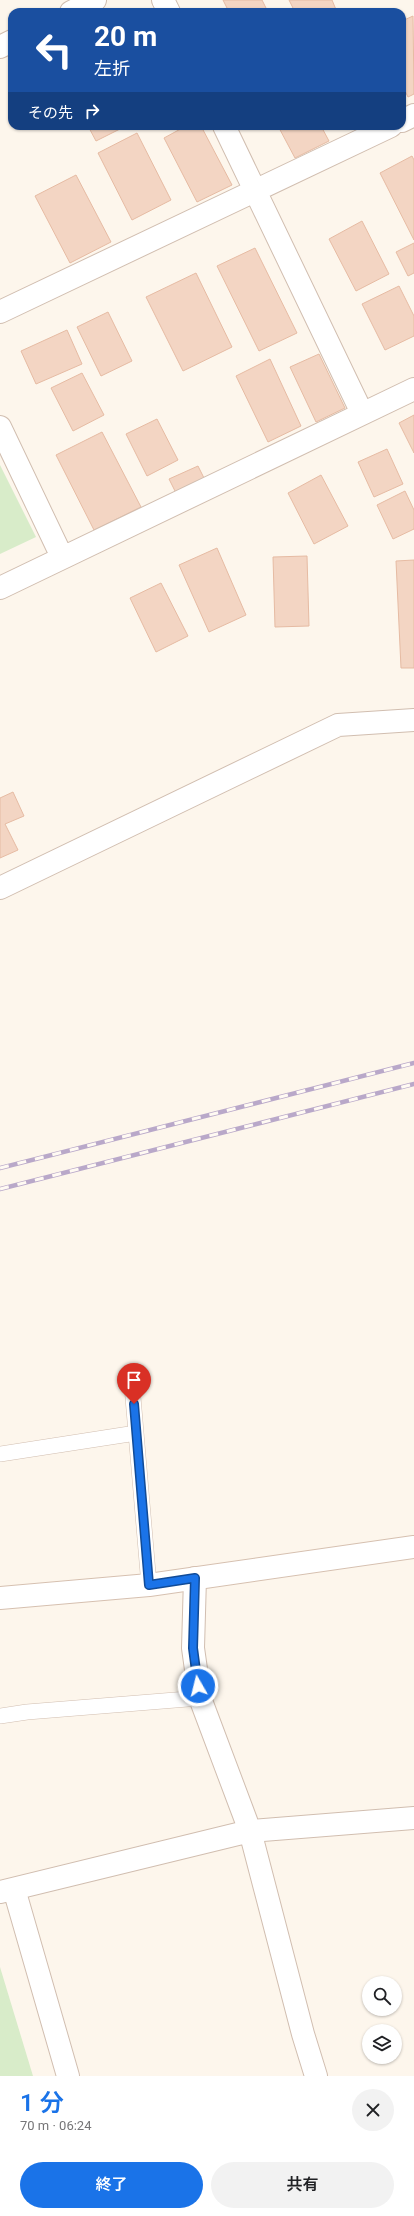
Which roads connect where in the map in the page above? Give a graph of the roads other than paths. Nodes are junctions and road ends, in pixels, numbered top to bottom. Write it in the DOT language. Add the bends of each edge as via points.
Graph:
graph roads {
  1 [pos="95,0"];
  2 [pos="79,8"];
  3 [pos="226,130"];
  4 [pos="383,130"];
  5 [pos="255,191"];
  6 [pos="0,312"];
  7 [pos="414,389"];
  8 [pos="362,413"];
  9 [pos="0,427"];
  10 [pos="62,558"];
  11 [pos="0,588"];
  12 [pos="414,720"];
  13 [pos="0,888"];
  14 [pos="131,1374"];
  15 [pos="136,1433"];
  16 [pos="0,1454"];
  17 [pos="414,1547"];
  18 [pos="195,1578"];
  19 [pos="149,1585"];
  20 [pos="0,1598"];
  21 [pos="200,1698"];
  22 [pos="0,1716"];
  23 [pos="414,1818"];
  24 [pos="250,1831"];
  25 [pos="7,1890"];
  26 [pos="68,2076"];
  27 [pos="316,2076"];
  1 -- 2 [label="street"];
  3 -- 5 [label="street"];
  4 -- 5 [label="street"];
  5 -- 6 [label="street"];
  5 -- 8 [label="street"];
  7 -- 8 [label="street"];
  8 -- 10 [label="street"];
  9 -- 10 [label="street"];
  10 -- 11 [label="street"];
  12 -- 13 [label="street" via="338,725"];
  14 -- 15 [label="lane"];
  15 -- 16 [label="lane"];
  15 -- 19 [label="lane"];
  17 -- 18 [label="street"];
  18 -- 19 [label="street"];
  18 -- 21 [label="street" via="193,1648"];
  19 -- 20 [label="street"];
  21 -- 22 [label="lane"];
  21 -- 24 [label="street"];
  23 -- 24 [label="street"];
  24 -- 25 [label="street"];
  24 -- 27 [label="street"];
  25 -- 26 [label="street"];
}
